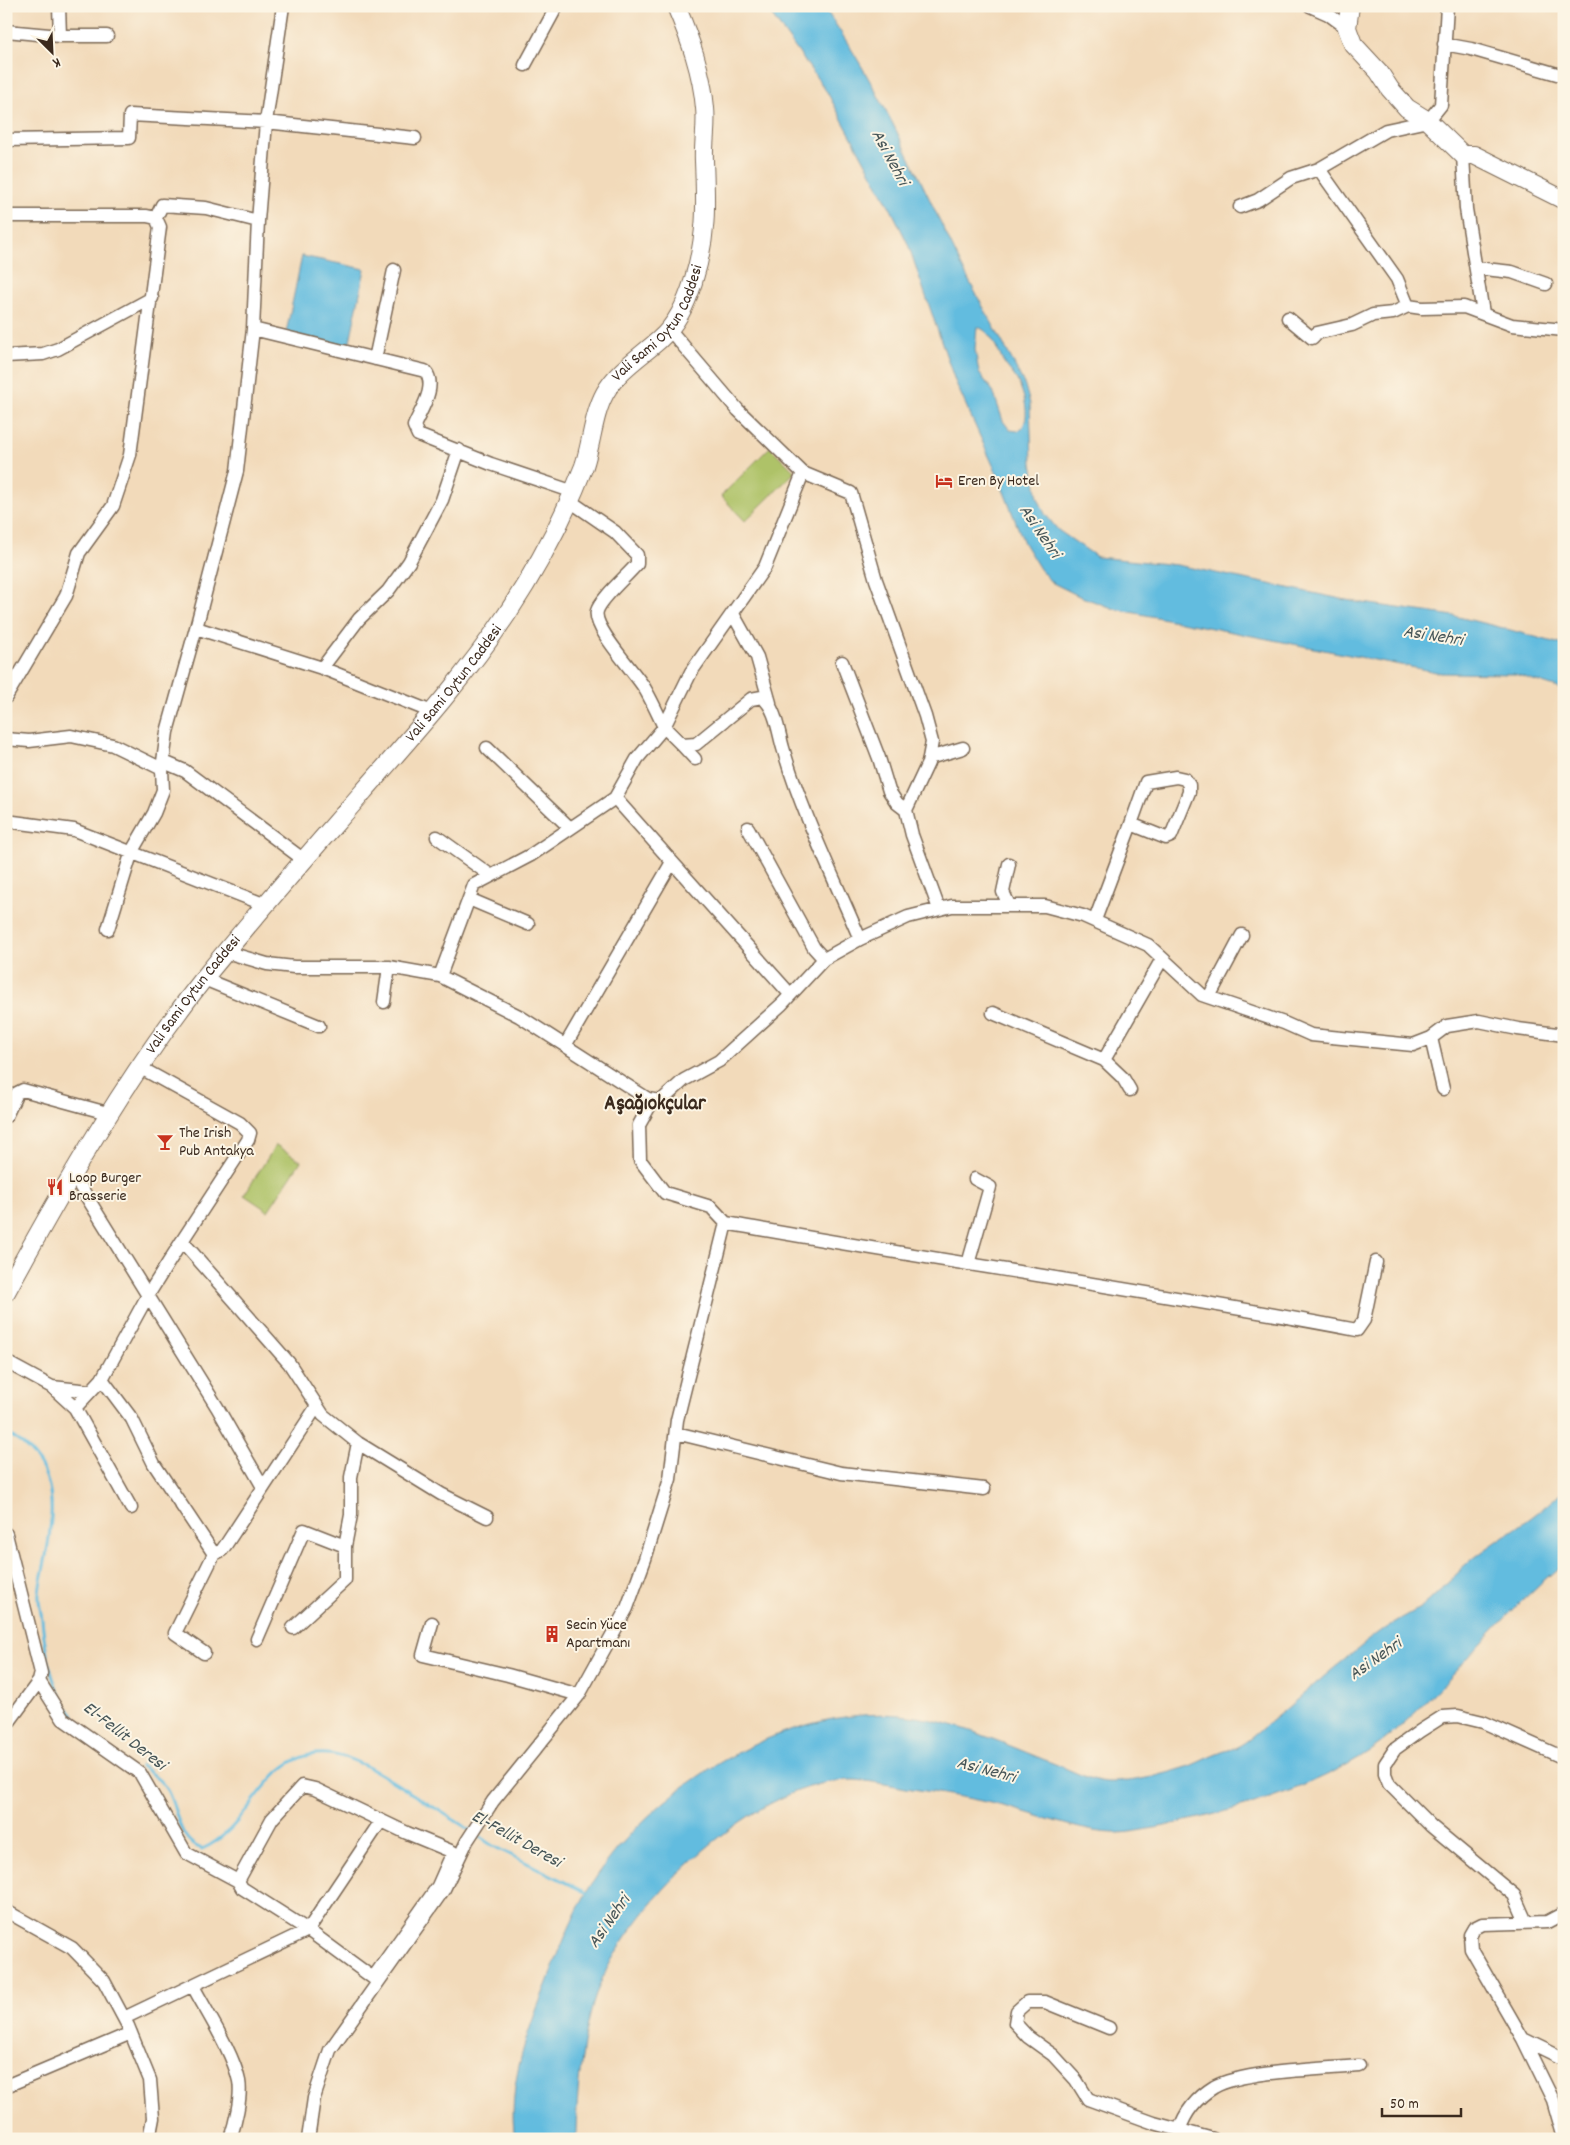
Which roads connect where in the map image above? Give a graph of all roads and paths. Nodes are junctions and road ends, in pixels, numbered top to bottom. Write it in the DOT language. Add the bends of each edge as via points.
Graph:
graph roads {
  1 [pos="59,6"];
  2 [pos="283,6"];
  3 [pos="557,6"];
  4 [pos="676,6"];
  5 [pos="1310,6"];
  6 [pos="1350,6"];
  7 [pos="1447,6"];
  8 [pos="1347,28"];
  9 [pos="6,32"];
  10 [pos="60,36"];
  11 [pos="107,36"];
  12 [pos="1444,44"];
  13 [pos="525,65"];
  14 [pos="1564,76"];
  15 [pos="1428,121"];
  16 [pos="266,122"];
  17 [pos="415,138"];
  18 [pos="6,140"];
  19 [pos="1463,155"];
  20 [pos="1319,169"];
  21 [pos="1564,200"];
  22 [pos="1240,207"];
  23 [pos="6,216"];
  24 [pos="156,218"];
  25 [pos="258,221"];
  26 [pos="1476,268"];
  27 [pos="394,270"];
  28 [pos="1546,284"];
  29 [pos="152,298"];
  30 [pos="1408,306"];
  31 [pos="1483,312"];
  32 [pos="1288,318"];
  33 [pos="253,329"];
  34 [pos="669,329"];
  35 [pos="1564,330"];
  36 [pos="6,356"];
  37 [pos="375,359"];
  38 [pos="459,450"];
  39 [pos="803,473"];
  40 [pos="572,496"];
  41 [pos="733,614"];
  42 [pos="196,628"];
  43 [pos="842,662"];
  44 [pos="322,668"];
  45 [pos="6,697"];
  46 [pos="770,703"];
  47 [pos="432,712"];
  48 [pos="664,727"];
  49 [pos="6,738"];
  50 [pos="682,745"];
  51 [pos="487,748"];
  52 [pos="963,748"];
  53 [pos="929,758"];
  54 [pos="695,759"];
  55 [pos="163,765"];
  56 [pos="614,798"];
  57 [pos="906,810"];
  58 [pos="6,821"];
  59 [pos="1131,824"];
  60 [pos="570,828"];
  61 [pos="748,828"];
  62 [pos="437,837"];
  63 [pos="132,851"];
  64 [pos="304,860"];
  65 [pos="672,862"];
  66 [pos="1008,864"];
  67 [pos="490,875"];
  68 [pos="468,899"];
  69 [pos="266,905"];
  70 [pos="1009,905"];
  71 [pos="939,909"];
  72 [pos="1095,920"];
  73 [pos="528,924"];
  74 [pos="108,929"];
  75 [pos="1242,935"];
  76 [pos="860,939"];
  77 [pos="226,952"];
  78 [pos="824,959"];
  79 [pos="1162,959"];
  80 [pos="389,967"];
  81 [pos="440,976"];
  82 [pos="204,979"];
  83 [pos="790,994"];
  84 [pos="1209,997"];
  85 [pos="384,1002"];
  86 [pos="993,1013"];
  87 [pos="319,1026"];
  88 [pos="1564,1035"];
  89 [pos="1431,1038"];
  90 [pos="566,1044"];
  91 [pos="1104,1060"];
  92 [pos="141,1068"];
  93 [pos="1443,1089"];
  94 [pos="1130,1090"];
  95 [pos="653,1100"];
  96 [pos="111,1114"];
  97 [pos="6,1116"];
  98 [pos="72,1173"];
  99 [pos="974,1179"];
  100 [pos="726,1224"];
  101 [pos="182,1241"];
  102 [pos="1376,1262"];
  103 [pos="968,1264"];
  104 [pos="6,1292"];
  105 [pos="148,1295"];
  106 [pos="6,1362"];
  107 [pos="102,1379"];
  108 [pos="52,1387"];
  109 [pos="90,1391"];
  110 [pos="316,1406"];
  111 [pos="75,1408"];
  112 [pos="676,1433"];
  113 [pos="358,1443"];
  114 [pos="264,1488"];
  115 [pos="984,1489"];
  116 [pos="131,1508"];
  117 [pos="487,1517"];
  118 [pos="6,1534"];
  119 [pos="345,1546"];
  120 [pos="214,1554"];
  121 [pos="432,1623"];
  122 [pos="293,1628"];
  123 [pos="257,1638"];
  124 [pos="204,1653"];
  125 [pos="39,1681"];
  126 [pos="579,1696"];
  127 [pos="6,1726"];
  128 [pos="1564,1758"];
  129 [pos="381,1821"];
  130 [pos="456,1853"];
  131 [pos="238,1880"];
  132 [pos="6,1911"];
  133 [pos="1564,1913"];
  134 [pos="1526,1922"];
  135 [pos="308,1930"];
  136 [pos="193,1986"];
  137 [pos="124,2018"];
  138 [pos="1108,2028"];
  139 [pos="131,2033"];
  140 [pos="1523,2039"];
  141 [pos="1564,2059"];
  142 [pos="1359,2066"];
  143 [pos="6,2086"];
  144 [pos="1179,2131"];
  145 [pos="1564,2138"];
  146 [pos="149,2139"];
  147 [pos="230,2139"];
  148 [pos="308,2139"];
  149 [pos="1213,2139"];
  1 -- 10 [label="street"];
  2 -- 16 [label="street"];
  3 -- 13 [label="street"];
  4 -- 34 [label="street, Vali Sami Oytun Caddesi" via="695,54 704,94 707,209 692,286 680,314"];
  5 -- 8 [label="street"];
  6 -- 8 [label="street"];
  7 -- 12 [label="street"];
  8 -- 15 [label="street" via="1354,44 1395,95 1407,108"];
  9 -- 10 [label="street"];
  10 -- 11 [label="street"];
  12 -- 14 [label="street"];
  12 -- 15 [label="street" via="1441,105"];
  15 -- 19 [label="street"];
  15 -- 20 [label="street" via="1386,130"];
  16 -- 17 [label="street"];
  16 -- 18 [label="street" via="130,115 129,138"];
  16 -- 25 [label="street"];
  19 -- 21 [label="street" via="1474,155"];
  19 -- 26 [label="street" via="1466,209"];
  20 -- 22 [label="street" via="1291,178 1258,200"];
  20 -- 30 [label="street" via="1397,279"];
  23 -- 24 [label="street"];
  24 -- 25 [label="street" via="162,206 206,208"];
  24 -- 29 [label="street" via="160,227"];
  25 -- 33 [label="street"];
  26 -- 28 [label="street" via="1512,272"];
  26 -- 31 [label="street"];
  27 -- 37 [label="street"];
  29 -- 36 [label="street" via="58,349 43,354"];
  29 -- 45 [label="street" via="130,455 113,506 79,553 66,596"];
  30 -- 31 [label="street" via="1464,307"];
  30 -- 32 [label="street" via="1317,333 1312,338"];
  31 -- 35 [label="street" via="1512,325"];
  33 -- 37 [label="street"];
  33 -- 42 [label="street" via="237,471"];
  34 -- 39 [label="street" via="738,410"];
  34 -- 40 [label="street, Vali Sami Oytun Caddesi" via="608,387"];
  37 -- 38 [label="street" via="425,371 431,385 414,426 418,435"];
  38 -- 40 [label="street"];
  38 -- 44 [label="street" via="442,500 409,562"];
  39 -- 41 [label="street" via="765,567"];
  39 -- 53 [label="street" via="851,493 876,580 925,716 932,742"];
  40 -- 47 [label="street, Vali Sami Oytun Caddesi" via="517,599"];
  40 -- 48 [label="street" via="637,555 637,564 603,602 596,618 645,688"];
  41 -- 46 [label="street" via="757,657"];
  41 -- 48 [label="street" via="692,672"];
  42 -- 44 [label="street"];
  42 -- 55 [label="street" via="167,732"];
  43 -- 57 [label="street" via="889,791 896,804"];
  44 -- 47 [label="street"];
  46 -- 50 [label="street" via="762,697 751,699 724,728 696,744"];
  46 -- 76 [label="street" via="801,796"];
  47 -- 64 [label="street, Vali Sami Oytun Caddesi"];
  48 -- 50 [label="street"];
  48 -- 56 [label="street" via="637,759"];
  49 -- 55 [label="street" via="29,741 71,736 113,745"];
  50 -- 54 [label="street"];
  51 -- 60 [label="street"];
  52 -- 53 [label="street"];
  53 -- 57 [label="street"];
  55 -- 63 [label="street" via="164,790"];
  55 -- 64 [label="street" via="185,771"];
  56 -- 60 [label="street"];
  56 -- 65 [label="street"];
  57 -- 71 [label="street"];
  58 -- 63 [label="street" via="74,830"];
  59 -- 59 [label="street" via="1166,838 1171,836 1189,792 1185,779 1176,777 1146,782"];
  59 -- 72 [label="street"];
  60 -- 67 [label="street" via="531,855"];
  61 -- 78 [label="street" via="814,948"];
  62 -- 67 [label="street"];
  63 -- 69 [label="street"];
  63 -- 74 [label="street"];
  64 -- 69 [label="street, Vali Sami Oytun Caddesi"];
  65 -- 83 [label="street"];
  65 -- 90 [label="street"];
  66 -- 70 [label="street" via="1003,892"];
  67 -- 68 [label="street" via="474,884"];
  68 -- 73 [label="street"];
  68 -- 81 [label="street"];
  69 -- 77 [label="street, Vali Sami Oytun Caddesi"];
  70 -- 71 [label="street"];
  70 -- 72 [label="street" via="1045,906"];
  71 -- 76 [label="street" via="908,917"];
  72 -- 79 [label="street" via="1148,945"];
  75 -- 84 [label="street"];
  76 -- 78 [label="street"];
  77 -- 80 [label="street" via="267,964 294,967"];
  77 -- 82 [label="street, Vali Sami Oytun Caddesi"];
  78 -- 83 [label="street"];
  79 -- 84 [label="street" via="1202,995"];
  79 -- 91 [label="street"];
  80 -- 81 [label="street"];
  80 -- 85 [label="street"];
  81 -- 90 [label="street"];
  82 -- 87 [label="street"];
  82 -- 92 [label="street, Vali Sami Oytun Caddesi"];
  83 -- 95 [label="street" via="718,1061 684,1080 661,1101"];
  84 -- 89 [label="street" via="1311,1034 1413,1045"];
  86 -- 91 [label="street"];
  88 -- 89 [label="street" via="1479,1021 1447,1026"];
  89 -- 93 [label="street"];
  90 -- 95 [label="street"];
  91 -- 94 [label="street" via="1123,1078"];
  92 -- 96 [label="street, Vali Sami Oytun Caddesi"];
  92 -- 101 [label="street" via="240,1123 250,1133"];
  95 -- 100 [label="street" via="639,1125 640,1160 665,1194 711,1207"];
  96 -- 97 [label="street" via="23,1090 17,1093"];
  96 -- 98 [label="street, Vali Sami Oytun Caddesi"];
  98 -- 104 [label="street, Vali Sami Oytun Caddesi"];
  98 -- 105 [label="street"];
  99 -- 103 [label="street" via="990,1186"];
  100 -- 103 [label="street"];
  100 -- 112 [label="street"];
  101 -- 105 [label="street"];
  101 -- 110 [label="street" via="289,1363"];
  102 -- 103 [label="street" via="1364,1320 1357,1330"];
  105 -- 107 [label="street"];
  105 -- 114 [label="street"];
  106 -- 108 [label="street"];
  107 -- 109 [label="street"];
  107 -- 120 [label="street" via="132,1419 154,1464"];
  108 -- 109 [label="street"];
  108 -- 111 [label="street"];
  109 -- 111 [label="street"];
  110 -- 113 [label="street"];
  110 -- 114 [label="street"];
  111 -- 116 [label="street"];
  112 -- 115 [label="street" via="841,1473"];
  112 -- 126 [label="street" via="670,1479 646,1559 627,1608"];
  113 -- 117 [label="street" via="441,1494"];
  113 -- 119 [label="street" via="351,1477 352,1515"];
  114 -- 120 [label="street" via="222,1550"];
  118 -- 125 [label="street" via="41,1673"];
  119 -- 122 [label="street" via="345,1580"];
  119 -- 123 [label="street" via="304,1530"];
  120 -- 124 [label="street" via="175,1633"];
  121 -- 126 [label="street" via="423,1656 508,1675"];
  125 -- 127 [label="street"];
  125 -- 131 [label="street" via="63,1719 140,1774 186,1853"];
  126 -- 130 [label="street"];
  128 -- 134 [label="street" via="1483,1722 1458,1716 1442,1717 1420,1731 1395,1749 1386,1764 1389,1784 1431,1826 1514,1895"];
  129 -- 130 [label="street"];
  129 -- 131 [label="street" via="315,1789 302,1786 272,1819"];
  129 -- 135 [label="street"];
  130 -- 135 [label="street" via="438,1886 373,1978"];
  130 -- 148 [label="street" via="444,1889 330,2050 314,2098"];
  131 -- 135 [label="street" via="242,1888"];
  132 -- 137 [label="street" via="72,1948 104,1981"];
  133 -- 134 [label="street" via="1547,1922"];
  134 -- 140 [label="street" via="1482,1924 1474,1928 1470,1936 1471,1949 1479,1966"];
  135 -- 136 [label="street"];
  136 -- 137 [label="street"];
  136 -- 147 [label="street" via="225,2046 239,2082 236,2120"];
  137 -- 139 [label="street"];
  138 -- 144 [label="street" via="1045,2002 1027,2002 1017,2011 1015,2023 1053,2055 1088,2099"];
  139 -- 143 [label="street"];
  139 -- 146 [label="street" via="150,2080 152,2118"];
  140 -- 141 [label="street"];
  140 -- 145 [label="street" via="1553,2100"];
  142 -- 144 [label="street" via="1253,2077 1215,2087 1194,2103 1184,2116"];
  144 -- 149 [label="street"];
}
